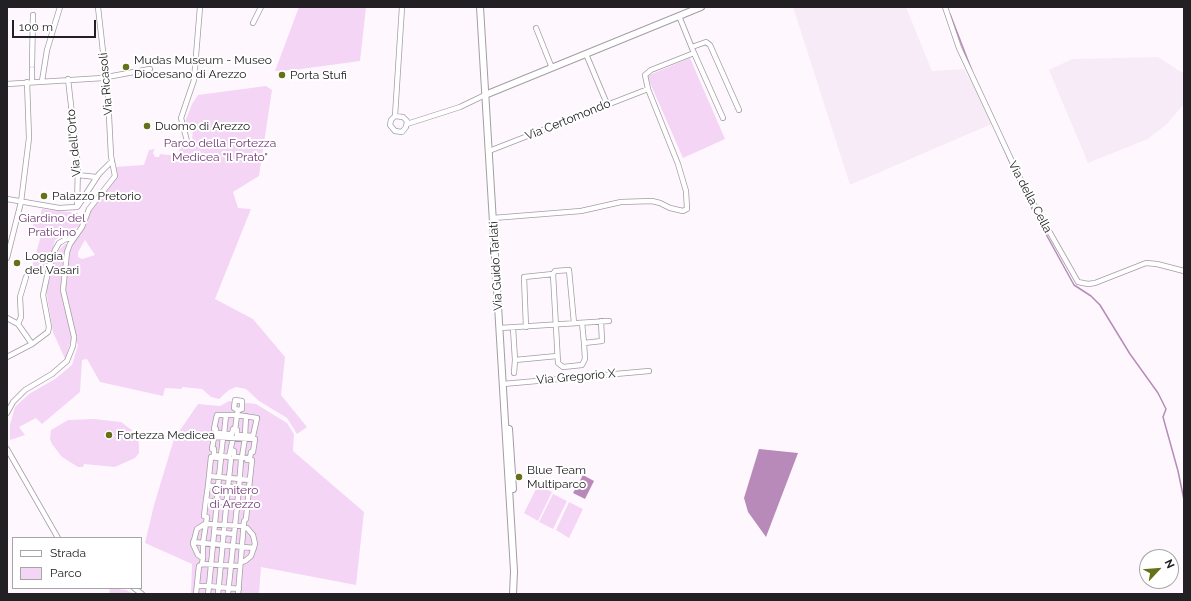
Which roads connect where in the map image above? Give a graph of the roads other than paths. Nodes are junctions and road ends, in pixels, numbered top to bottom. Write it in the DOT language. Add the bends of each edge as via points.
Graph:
graph roads {
  1 [pos="60,7"];
  2 [pos="98,7"];
  3 [pos="200,7"];
  4 [pos="262,7"];
  5 [pos="402,7"];
  6 [pos="480,7"];
  7 [pos="700,7"];
  8 [pos="945,7"];
  9 [pos="34,15"];
  10 [pos="679,16"];
  11 [pos="253,23"];
  12 [pos="536,28"];
  13 [pos="692,47"];
  14 [pos="694,53"];
  15 [pos="586,54"];
  16 [pos="552,68"];
  17 [pos="150,69"];
  18 [pos="68,79"];
  19 [pos="30,82"];
  20 [pos="42,82"];
  21 [pos="7,84"];
  22 [pos="648,89"];
  23 [pos="485,95"];
  24 [pos="607,104"];
  25 [pos="739,110"];
  26 [pos="395,116"];
  27 [pos="723,118"];
  28 [pos="407,124"];
  29 [pos="187,141"];
  30 [pos="489,151"];
  31 [pos="112,161"];
  32 [pos="78,175"];
  33 [pos="96,177"];
  34 [pos="7,199"];
  35 [pos="21,202"];
  36 [pos="77,207"];
  37 [pos="493,218"];
  38 [pos="76,236"];
  39 [pos="7,258"];
  40 [pos="1184,271"];
  41 [pos="553,274"];
  42 [pos="26,276"];
  43 [pos="7,318"];
  44 [pos="601,321"];
  45 [pos="609,321"];
  46 [pos="574,323"];
  47 [pos="582,323"];
  48 [pos="18,324"];
  49 [pos="555,325"];
  50 [pos="526,327"];
  51 [pos="500,328"];
  52 [pos="513,328"];
  53 [pos="584,342"];
  54 [pos="32,344"];
  55 [pos="557,356"];
  56 [pos="7,357"];
  57 [pos="514,360"];
  58 [pos="649,371"];
  59 [pos="514,373"];
  60 [pos="503,384"];
  61 [pos="238,410"];
  62 [pos="504,410"];
  63 [pos="7,413"];
  64 [pos="226,415"];
  65 [pos="237,415"];
  66 [pos="246,416"];
  67 [pos="235,429"];
  68 [pos="223,436"];
  69 [pos="506,436"];
  70 [pos="245,437"];
  71 [pos="233,438"];
  72 [pos="7,449"];
  73 [pos="232,450"];
  74 [pos="221,457"];
  75 [pos="242,458"];
  76 [pos="231,459"];
  77 [pos="513,474"];
  78 [pos="208,476"];
  79 [pos="219,477"];
  80 [pos="229,477"];
  81 [pos="240,479"];
  82 [pos="250,480"];
  83 [pos="208,486"];
  84 [pos="218,486"];
  85 [pos="228,487"];
  86 [pos="239,488"];
  87 [pos="249,488"];
  88 [pos="206,500"];
  89 [pos="217,502"];
  90 [pos="227,502"];
  91 [pos="237,503"];
  92 [pos="248,503"];
  93 [pos="206,524"];
  94 [pos="215,524"];
  95 [pos="224,525"];
  96 [pos="511,525"];
  97 [pos="235,526"];
  98 [pos="243,527"];
  99 [pos="214,532"];
  100 [pos="224,532"];
  101 [pos="234,534"];
  102 [pos="57,537"];
  103 [pos="193,542"];
  104 [pos="203,543"];
  105 [pos="213,544"];
  106 [pos="222,545"];
  107 [pos="233,546"];
  108 [pos="242,547"];
  109 [pos="254,548"];
  110 [pos="203,558"];
  111 [pos="202,564"];
  112 [pos="241,564"];
  113 [pos="211,565"];
  114 [pos="220,566"];
  115 [pos="231,566"];
  116 [pos="197,586"];
  117 [pos="208,586"];
  118 [pos="218,588"];
  119 [pos="228,588"];
  120 [pos="239,592"];
  121 [pos="196,594"];
  122 [pos="208,594"];
  123 [pos="218,594"];
  124 [pos="228,594"];
  125 [pos="513,594"];
  1 -- 20 [label="street" via="47,50"];
  2 -- 31 [label="street, Via Ricasoli"];
  3 -- 29 [label="street" via="194,80 181,118"];
  4 -- 11 [label="street"];
  5 -- 26 [label="street"];
  6 -- 23 [label="main road, Via Guido Tarlati"];
  7 -- 10 [label="main road"];
  8 -- 40 [label="street, Via della Cella" via="959,48 1024,187 1078,282 1095,283 1146,263"];
  9 -- 19 [label="street"];
  10 -- 13 [label="street"];
  10 -- 15 [label="main road"];
  12 -- 16 [label="street"];
  13 -- 14 [label="street"];
  13 -- 25 [label="street" via="706,42 710,45"];
  14 -- 22 [label="street" via="651,70 645,75"];
  14 -- 27 [label="street"];
  15 -- 16 [label="main road"];
  15 -- 24 [label="street"];
  16 -- 23 [label="main road"];
  17 -- 18 [label="street" via="105,78"];
  18 -- 20 [label="street"];
  18 -- 32 [label="street, Via dell'Orto"];
  19 -- 20 [label="street"];
  19 -- 21 [label="street"];
  19 -- 35 [label="street" via="29,138"];
  22 -- 24 [label="street, Via Certomondo"];
  22 -- 37 [label="street" via="678,164 686,191 687,209 670,208 652,201 621,202 581,211"];
  23 -- 28 [label="street" via="460,107"];
  23 -- 30 [label="main road, Via Guido Tarlati"];
  24 -- 30 [label="street, Via Certomondo"];
  26 -- 28 [label="street" via="403,117"];
  26 -- 28 [label="street" via="390,122 391,128 395,131 402,132"];
  30 -- 37 [label="main road, Via Guido Tarlati"];
  31 -- 33 [label="street"];
  31 -- 38 [label="street, Via Ricasoli" via="114,180 90,209"];
  32 -- 33 [label="street"];
  32 -- 36 [label="street, Via dell'Orto"];
  33 -- 36 [label="street"];
  34 -- 35 [label="street"];
  35 -- 36 [label="street" via="59,208"];
  35 -- 39 [label="street"];
  37 -- 51 [label="main road, Via Guido Tarlati"];
  38 -- 54 [label="street" via="62,241 55,250 43,295 49,327 45,335"];
  38 -- 63 [label="street, Via Ricasoli" via="67,252 64,290 73,329 73,346 67,361 52,374 25,390 13,402"];
  41 -- 46 [label="street" via="555,271 569,270"];
  41 -- 49 [label="street"];
  41 -- 50 [label="street" via="524,277"];
  42 -- 48 [label="street" via="20,297 21,316"];
  43 -- 48 [label="street"];
  44 -- 45 [label="street"];
  44 -- 47 [label="street"];
  44 -- 53 [label="street" via="602,341"];
  46 -- 47 [label="street"];
  46 -- 49 [label="street"];
  47 -- 53 [label="street"];
  48 -- 54 [label="street"];
  49 -- 50 [label="street"];
  49 -- 55 [label="street"];
  50 -- 52 [label="street"];
  51 -- 52 [label="street"];
  51 -- 60 [label="main road, Via Guido Tarlati"];
  52 -- 57 [label="street"];
  53 -- 55 [label="street" via="585,359 582,365 563,367 558,363"];
  54 -- 56 [label="street"];
  55 -- 57 [label="street"];
  57 -- 59 [label="street"];
  58 -- 60 [label="street, Via Gregorio X"];
  60 -- 62 [label="main road, Via Guido Tarlati"];
  61 -- 65 [label="street"];
  62 -- 69 [label="main road, Via Guido Tarlati"];
  62 -- 77 [label="main road" via="510,437"];
  64 -- 65 [label="street"];
  64 -- 68 [label="street"];
  64 -- 68 [label="street" via="217,415 214,429 216,428 216,433"];
  65 -- 66 [label="street"];
  65 -- 67 [label="street"];
  66 -- 70 [label="street"];
  66 -- 70 [label="street" via="257,418 253,436"];
  67 -- 68 [label="street" via="232,434"];
  67 -- 70 [label="street" via="237,435"];
  68 -- 71 [label="street"];
  68 -- 74 [label="street"];
  68 -- 74 [label="street" via="214,437 212,449 214,454"];
  69 -- 77 [label="main road"];
  69 -- 96 [label="main road, Via Guido Tarlati"];
  70 -- 71 [label="street"];
  70 -- 75 [label="street"];
  70 -- 75 [label="street" via="255,439 250,458"];
  71 -- 73 [label="street"];
  72 -- 102 [label="street"];
  73 -- 74 [label="street" via="229,456"];
  73 -- 75 [label="street" via="234,457"];
  74 -- 76 [label="street"];
  74 -- 78 [label="street" via="211,457"];
  74 -- 79 [label="street"];
  75 -- 76 [label="street"];
  75 -- 81 [label="street"];
  75 -- 82 [label="street" via="252,460"];
  76 -- 80 [label="street"];
  77 -- 96 [label="main road"];
  78 -- 79 [label="street"];
  78 -- 83 [label="street"];
  79 -- 80 [label="street"];
  79 -- 84 [label="street"];
  80 -- 81 [label="street"];
  80 -- 85 [label="street"];
  81 -- 82 [label="street"];
  81 -- 86 [label="street"];
  82 -- 87 [label="street"];
  83 -- 84 [label="street"];
  83 -- 88 [label="street"];
  84 -- 85 [label="street"];
  84 -- 89 [label="street"];
  85 -- 86 [label="street"];
  85 -- 90 [label="street"];
  86 -- 87 [label="street"];
  86 -- 91 [label="street"];
  87 -- 92 [label="street"];
  88 -- 89 [label="street"];
  88 -- 93 [label="street"];
  89 -- 90 [label="street"];
  89 -- 94 [label="street"];
  90 -- 91 [label="street"];
  90 -- 95 [label="street"];
  91 -- 92 [label="street"];
  91 -- 97 [label="street"];
  92 -- 98 [label="street"];
  93 -- 94 [label="street"];
  93 -- 103 [label="street" via="197,529"];
  93 -- 104 [label="street"];
  94 -- 95 [label="street"];
  94 -- 99 [label="street"];
  95 -- 97 [label="street"];
  95 -- 100 [label="street"];
  96 -- 125 [label="main road"];
  97 -- 98 [label="street"];
  97 -- 101 [label="street"];
  98 -- 108 [label="street"];
  98 -- 109 [label="street" via="253,535"];
  99 -- 100 [label="street"];
  99 -- 105 [label="street"];
  100 -- 101 [label="street"];
  100 -- 106 [label="street"];
  101 -- 107 [label="street"];
  103 -- 104 [label="street"];
  103 -- 110 [label="street" via="196,553"];
  104 -- 105 [label="street"];
  104 -- 110 [label="street"];
  105 -- 106 [label="street"];
  105 -- 113 [label="street"];
  106 -- 107 [label="street"];
  106 -- 114 [label="street"];
  107 -- 108 [label="street"];
  107 -- 115 [label="street"];
  108 -- 109 [label="street"];
  108 -- 112 [label="street"];
  109 -- 112 [label="street" via="249,558"];
  110 -- 111 [label="street"];
  111 -- 113 [label="street"];
  111 -- 116 [label="street" via="199,566"];
  112 -- 115 [label="street"];
  112 -- 120 [label="street"];
  113 -- 114 [label="street"];
  113 -- 117 [label="street"];
  114 -- 115 [label="street"];
  114 -- 118 [label="street"];
  115 -- 119 [label="street"];
  116 -- 117 [label="street"];
  116 -- 121 [label="street"];
  117 -- 118 [label="street"];
  117 -- 122 [label="street"];
  118 -- 119 [label="street"];
  118 -- 123 [label="street"];
  119 -- 120 [label="street"];
  119 -- 124 [label="street"];
}
